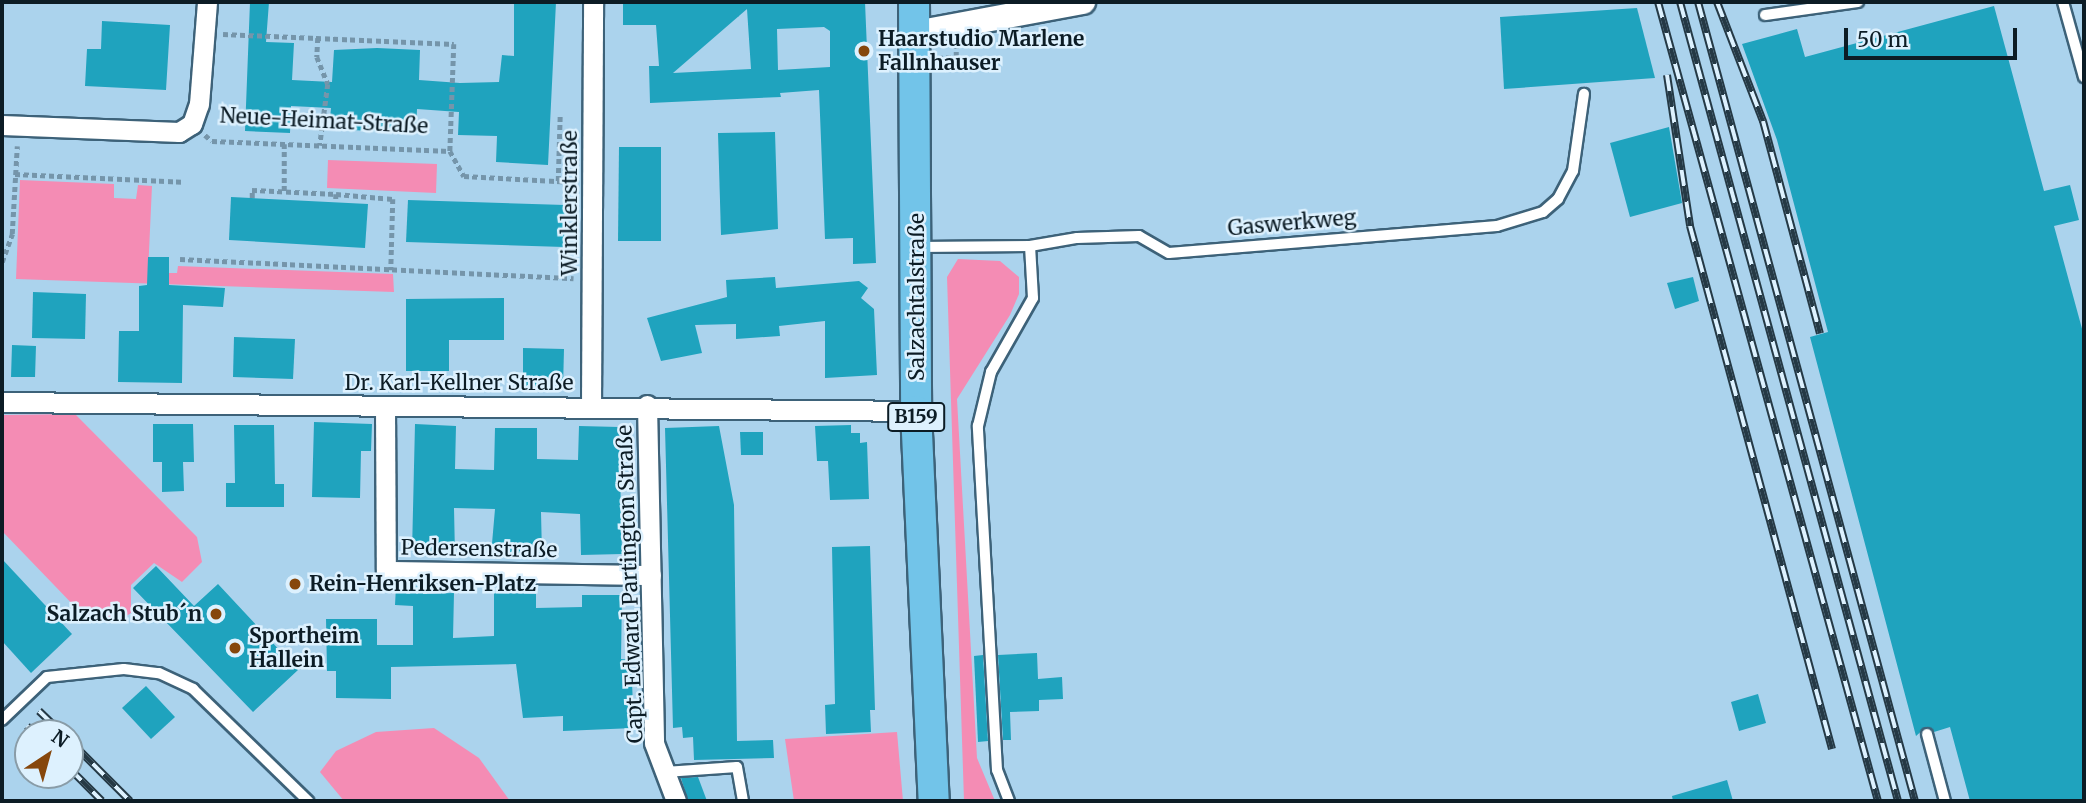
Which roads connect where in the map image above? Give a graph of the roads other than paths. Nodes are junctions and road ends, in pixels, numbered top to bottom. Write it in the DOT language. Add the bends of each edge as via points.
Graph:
graph roads {
  1 [pos="207,2"];
  2 [pos="593,2"];
  3 [pos="914,2"];
  4 [pos="1083,2"];
  5 [pos="1858,2"];
  6 [pos="2063,2"];
  7 [pos="1765,15"];
  8 [pos="915,33"];
  9 [pos="2084,77"];
  10 [pos="1584,94"];
  11 [pos="10,125"];
  12 [pos="1030,246"];
  13 [pos="918,247"];
  14 [pos="2,402"];
  15 [pos="591,405"];
  16 [pos="647,405"];
  17 [pos="386,406"];
  18 [pos="916,411"];
  19 [pos="651,575"];
  20 [pos="2,720"];
  21 [pos="1927,734"];
  22 [pos="665,772"];
  23 [pos="308,801"];
  24 [pos="676,801"];
  25 [pos="743,801"];
  26 [pos="934,801"];
  27 [pos="1009,801"];
  28 [pos="1945,801"];
  1 -- 11 [label="street, Neue-Heimat-Straße" via="192,124 179,132"];
  2 -- 15 [label="street, Winklerstraße"];
  3 -- 8 [label="main road, Salzachtalstraße / B159"];
  4 -- 8 [label="street"];
  5 -- 7 [label="lane"];
  6 -- 9 [label="lane"];
  8 -- 13 [label="main road, Salzachtalstraße / B159"];
  10 -- 12 [label="lane, Gaswerkweg" via="1573,171 1558,199 1543,212 1497,226 1169,253 1139,236 1077,238"];
  12 -- 13 [label="lane, Gaswerkweg"];
  12 -- 27 [label="lane" via="1033,298 991,372 978,426 997,770"];
  13 -- 18 [label="main road, Salzachtalstraße / B159"];
  14 -- 17 [label="street, Dr. Karl-Kellner Straße"];
  15 -- 16 [label="street, Dr. Karl-Kellner Straße"];
  15 -- 17 [label="street, Dr. Karl-Kellner Straße"];
  16 -- 18 [label="street, Dr. Karl-Kellner Straße"];
  16 -- 19 [label="street, Capt. Edward Partington Straße"];
  17 -- 19 [label="street, Pedersenstraße" via="386,570"];
  18 -- 26 [label="main road, Salzachtalstraße / B159"];
  19 -- 22 [label="street, Capt. Edward Partington Straße" via="654,743"];
  20 -- 23 [label="lane" via="47,677 124,669 159,673 192,689"];
  21 -- 28 [label="lane"];
  22 -- 24 [label="street, Capt. Edward Partington Straße"];
  22 -- 25 [label="lane" via="737,767"];
}
